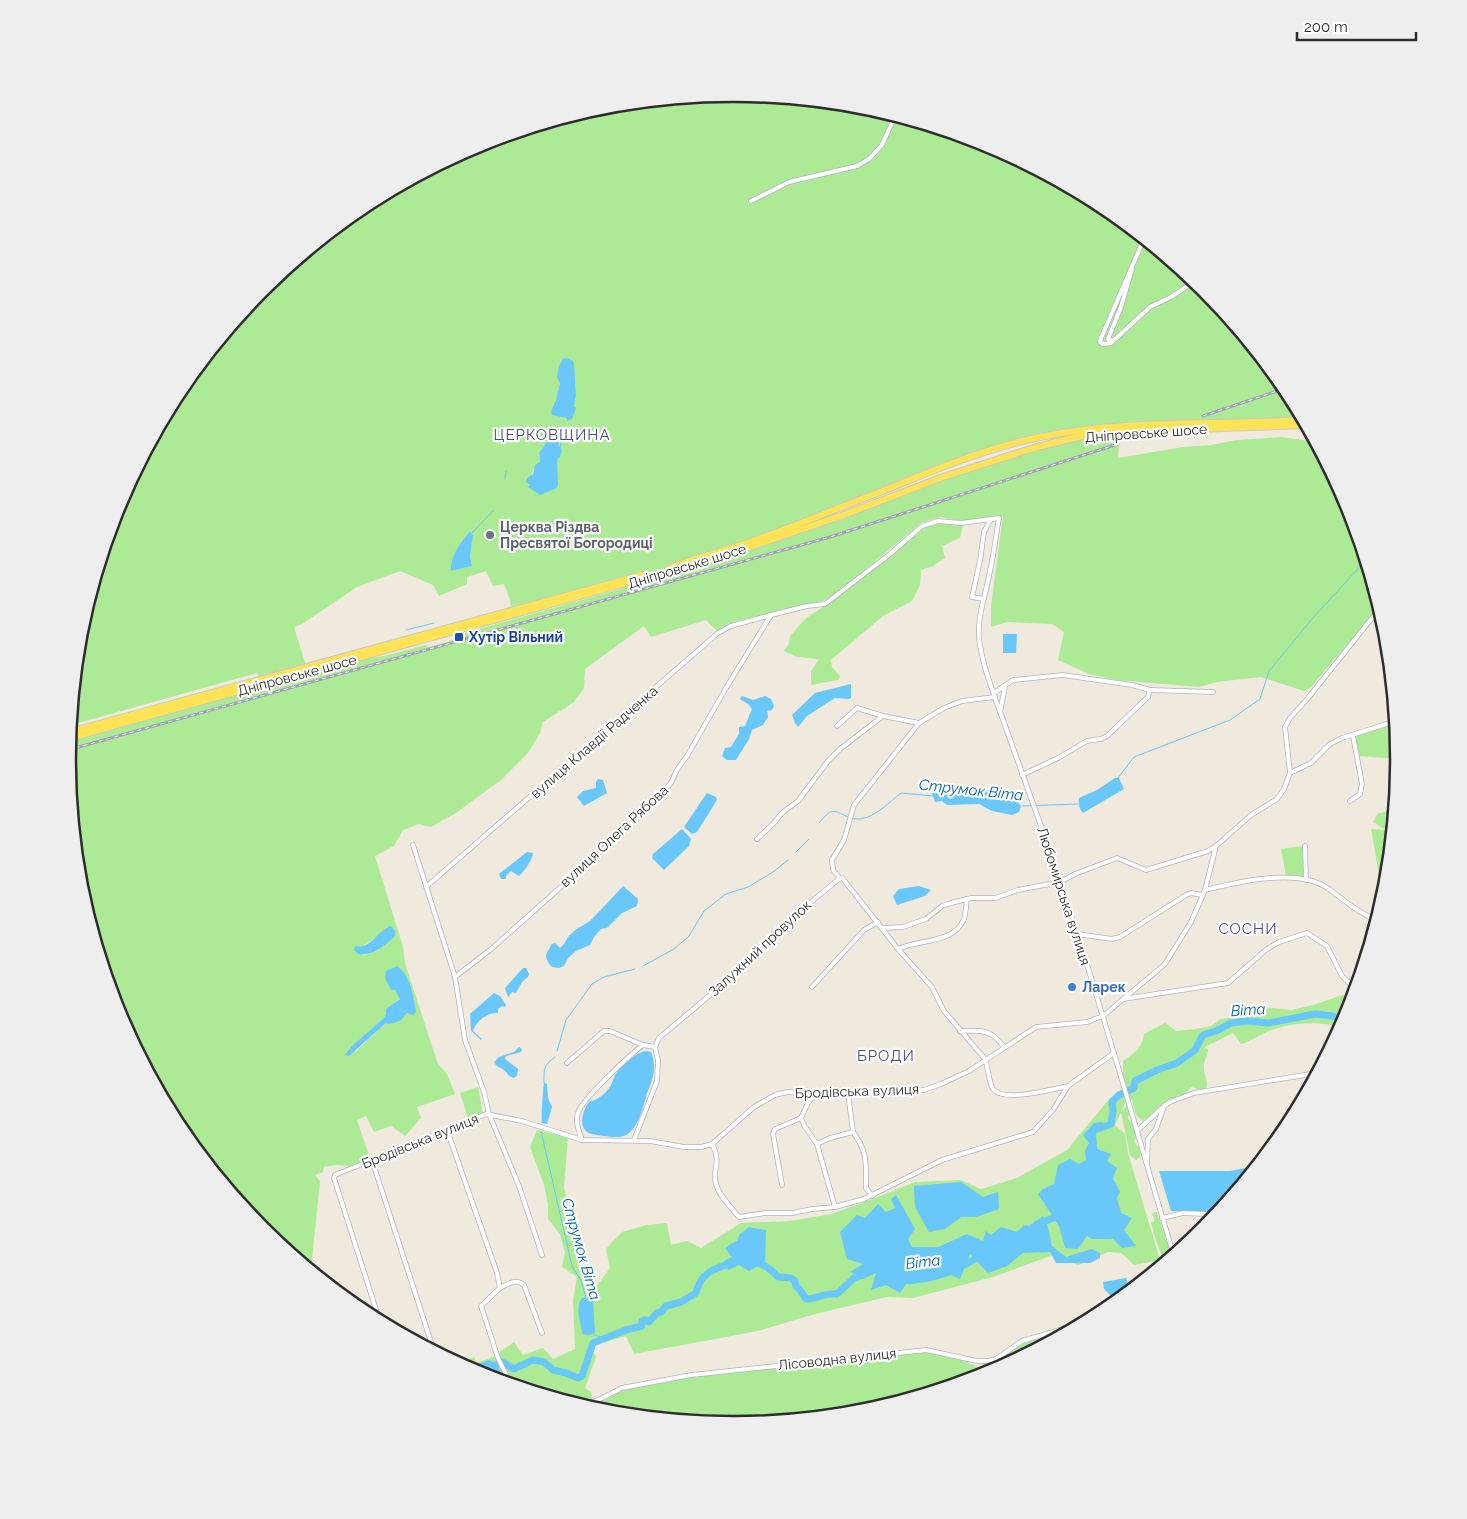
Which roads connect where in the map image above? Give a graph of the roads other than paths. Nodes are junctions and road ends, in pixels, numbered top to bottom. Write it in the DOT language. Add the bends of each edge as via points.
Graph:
graph roads {
  1 [pos="892,122"];
  2 [pos="751,201"];
  3 [pos="1142,244"];
  4 [pos="1135,258"];
  5 [pos="1188,285"];
  6 [pos="1112,341"];
  7 [pos="1296,420"];
  8 [pos="1299,425"];
  9 [pos="991,519"];
  10 [pos="984,599"];
  11 [pos="771,615"];
  12 [pos="1374,616"];
  13 [pos="1005,687"];
  14 [pos="1150,690"];
  15 [pos="1213,692"];
  16 [pos="994,695"];
  17 [pos="1000,712"];
  18 [pos="884,716"];
  19 [pos="919,723"];
  20 [pos="1389,723"];
  21 [pos="837,726"];
  22 [pos="77,730"];
  23 [pos="77,736"];
  24 [pos="1353,736"];
  25 [pos="1290,773"];
  26 [pos="1022,775"];
  27 [pos="1350,801"];
  28 [pos="756,839"];
  29 [pos="413,845"];
  30 [pos="1216,846"];
  31 [pos="1306,846"];
  32 [pos="840,878"];
  33 [pos="1306,880"];
  34 [pos="1060,882"];
  35 [pos="426,887"];
  36 [pos="1205,890"];
  37 [pos="1202,895"];
  38 [pos="967,899"];
  39 [pos="1371,917"];
  40 [pos="878,922"];
  41 [pos="882,928"];
  42 [pos="1077,934"];
  43 [pos="898,949"];
  44 [pos="455,977"];
  45 [pos="1351,985"];
  46 [pos="812,987"];
  47 [pos="1123,999"];
  48 [pos="1103,1016"];
  49 [pos="960,1031"];
  50 [pos="643,1045"];
  51 [pos="655,1046"];
  52 [pos="1004,1047"];
  53 [pos="1114,1053"];
  54 [pos="985,1059"];
  55 [pos="567,1063"];
  56 [pos="1310,1074"];
  57 [pos="1068,1086"];
  58 [pos="804,1093"];
  59 [pos="818,1093"];
  60 [pos="848,1093"];
  61 [pos="809,1101"];
  62 [pos="1164,1106"];
  63 [pos="489,1114"];
  64 [pos="801,1118"];
  65 [pos="447,1130"];
  66 [pos="1138,1130"];
  67 [pos="853,1132"];
  68 [pos="582,1140"];
  69 [pos="634,1140"];
  70 [pos="712,1144"];
  71 [pos="817,1144"];
  72 [pos="372,1160"];
  73 [pos="1147,1168"];
  74 [pos="782,1185"];
  75 [pos="872,1196"];
  76 [pos="835,1207"];
  77 [pos="1208,1214"];
  78 [pos="1162,1218"];
  79 [pos="1172,1249"];
  80 [pos="542,1255"];
  81 [pos="500,1288"];
  82 [pos="377,1311"];
  83 [pos="1061,1330"];
  84 [pos="542,1333"];
  85 [pos="431,1343"];
  86 [pos="996,1358"];
  87 [pos="1000,1360"];
  88 [pos="507,1376"];
  89 [pos="595,1402"];
  1 -- 2 [label="street" via="882,144 869,159 857,166 789,182"];
  3 -- 4 [label="street"];
  4 -- 6 [label="street" via="1108,339"];
  4 -- 6 [label="street" via="1100,342"];
  5 -- 6 [label="street" via="1150,307"];
  7 -- 22 [label="main road, Дніпровське шосе" via="1121,425 1038,437 955,462 750,542 659,570"];
  8 -- 23 [label="main road, Дніпровське шосе" via="1086,435 1037,447 723,556"];
  9 -- 10 [label="street, Любомирська вулиця" via="999,518"];
  9 -- 10 [label="street" via="984,532 972,597"];
  9 -- 11 [label="street, вулиця Клавдії Радченка" via="962,524 938,520 922,526 825,604"];
  10 -- 16 [label="street, Любомирська вулиця" via="979,639"];
  11 -- 35 [label="street, вулиця Клавдії Радченка" via="718,633"];
  11 -- 44 [label="street, вулиця Олега Рябова" via="671,783 599,853"];
  12 -- 25 [label="street" via="1287,721"];
  13 -- 14 [label="street" via="1013,680 1063,675"];
  13 -- 16 [label="street"];
  13 -- 17 [label="street"];
  14 -- 15 [label="street"];
  14 -- 26 [label="street" via="1148,697 1107,736 1087,740"];
  16 -- 17 [label="street, Любомирська вулиця"];
  16 -- 19 [label="street" via="962,701"];
  17 -- 26 [label="street, Любомирська вулиця"];
  18 -- 19 [label="street"];
  18 -- 21 [label="street" via="857,708"];
  18 -- 28 [label="street" via="840,749 798,801"];
  19 -- 32 [label="street" via="854,805 844,840 832,860"];
  20 -- 24 [label="street"];
  24 -- 25 [label="street" via="1330,744 1311,763"];
  24 -- 27 [label="street" via="1362,784 1360,794"];
  25 -- 30 [label="street" via="1278,799 1251,815"];
  26 -- 34 [label="street, Любомирська вулиця"];
  29 -- 35 [label="street"];
  30 -- 34 [label="street" via="1146,870 1117,858"];
  30 -- 36 [label="street, Бродівська вулиця"];
  31 -- 33 [label="street"];
  32 -- 40 [label="street"];
  32 -- 51 [label="street, Залужний провулок" via="776,931 722,985 659,1038"];
  33 -- 36 [label="street" via="1261,878"];
  33 -- 39 [label="street" via="1327,888"];
  34 -- 38 [label="street" via="995,898"];
  34 -- 42 [label="street, Любомирська вулиця"];
  35 -- 44 [label="street"];
  36 -- 37 [label="street, Бродівська вулиця"];
  37 -- 42 [label="street" via="1186,895 1120,937 1112,939"];
  37 -- 47 [label="street, Бродівська вулиця" via="1191,922 1165,964"];
  38 -- 41 [label="street" via="942,906 926,920 902,927"];
  38 -- 43 [label="street" via="964,919 956,930 947,936"];
  40 -- 41 [label="street"];
  40 -- 46 [label="street" via="864,930"];
  41 -- 43 [label="street"];
  42 -- 48 [label="street, Любомирська вулиця"];
  43 -- 49 [label="street" via="932,988"];
  44 -- 63 [label="street" via="465,1040"];
  45 -- 47 [label="street" via="1342,976 1327,946 1307,933 1267,949 1228,983"];
  47 -- 48 [label="street, Бродівська вулиця"];
  48 -- 52 [label="street, Бродівська вулиця" via="1087,1022 1036,1027"];
  48 -- 53 [label="street, Любомирська вулиця"];
  49 -- 52 [label="street" via="991,1033"];
  49 -- 54 [label="street"];
  50 -- 51 [label="street"];
  50 -- 55 [label="street" via="604,1031"];
  50 -- 68 [label="street" via="580,1107 577,1124"];
  51 -- 69 [label="street" via="658,1081"];
  52 -- 54 [label="street, Бродівська вулиця"];
  53 -- 57 [label="street"];
  53 -- 66 [label="street, Любомирська вулиця"];
  54 -- 57 [label="street" via="990,1083 994,1091 1002,1095 1015,1096"];
  54 -- 60 [label="street, Бродівська вулиця" via="969,1071 924,1090"];
  56 -- 62 [label="street" via="1194,1093"];
  57 -- 75 [label="street" via="1034,1132 942,1160"];
  58 -- 59 [label="street, Бродівська вулиця"];
  58 -- 61 [label="street"];
  58 -- 70 [label="street, Бродівська вулиця" via="787,1092 765,1100"];
  59 -- 60 [label="street, Бродівська вулиця"];
  59 -- 61 [label="street"];
  60 -- 67 [label="street"];
  61 -- 64 [label="street"];
  62 -- 66 [label="street"];
  62 -- 73 [label="street" via="1156,1128 1148,1138"];
  63 -- 65 [label="street, Бродівська вулиця"];
  63 -- 68 [label="street, Бродівська вулиця"];
  63 -- 80 [label="street" via="519,1186"];
  64 -- 71 [label="street"];
  64 -- 74 [label="street" via="775,1129 773,1134"];
  65 -- 72 [label="street, Бродівська вулиця"];
  65 -- 81 [label="street"];
  66 -- 73 [label="street"];
  67 -- 71 [label="street"];
  67 -- 75 [label="street" via="864,1151 868,1172 866,1188"];
  68 -- 69 [label="street, Бродівська вулиця"];
  69 -- 70 [label="street, Бродівська вулиця" via="684,1147"];
  70 -- 76 [label="street" via="718,1160 716,1184 739,1217"];
  71 -- 76 [label="street"];
  72 -- 82 [label="street, Бродівська вулиця" via="334,1176"];
  72 -- 85 [label="street"];
  73 -- 78 [label="street"];
  75 -- 76 [label="street"];
  77 -- 78 [label="street" via="1183,1213"];
  78 -- 79 [label="street"];
  81 -- 84 [label="street" via="513,1282 524,1285"];
  81 -- 88 [label="street" via="481,1306"];
  83 -- 86 [label="street, Лісоводна вулиця" via="1022,1341"];
  86 -- 87 [label="street"];
  86 -- 89 [label="street, Лісоводна вулиця" via="977,1361 926,1350 691,1375 622,1388"];
}
